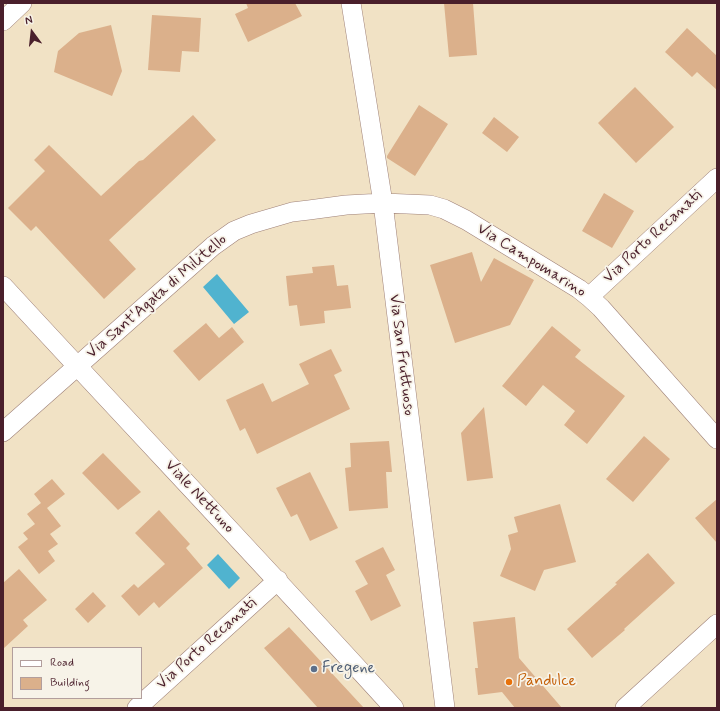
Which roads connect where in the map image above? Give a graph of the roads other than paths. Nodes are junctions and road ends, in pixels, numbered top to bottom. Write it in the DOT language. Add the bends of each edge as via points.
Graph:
graph roads {
  1 [pos="22,3"];
  2 [pos="351,3"];
  3 [pos="3,21"];
  4 [pos="717,178"];
  5 [pos="383,203"];
  6 [pos="3,286"];
  7 [pos="589,297"];
  8 [pos="76,366"];
  9 [pos="3,432"];
  10 [pos="717,439"];
  11 [pos="278,580"];
  12 [pos="717,624"];
  13 [pos="137,708"];
  14 [pos="394,708"];
  15 [pos="445,708"];
  16 [pos="625,708"];
  1 -- 3 [label="street"];
  2 -- 5 [label="street, Via San Fruttuoso"];
  4 -- 7 [label="street, Via Porto Recanati"];
  5 -- 7 [label="street, Via Campomarino" via="430,205 444,209 466,220"];
  5 -- 8 [label="street, Via Sant'Agata di Militello" via="309,210 242,227 213,246"];
  5 -- 15 [label="street, Via San Fruttuoso"];
  6 -- 8 [label="street, Viale Nettuno"];
  7 -- 10 [label="street, Via Campomarino"];
  8 -- 9 [label="street, Via Sant'Agata di Militello"];
  8 -- 11 [label="street, Viale Nettuno"];
  11 -- 13 [label="street, Via Porto Recanati"];
  11 -- 14 [label="street, Viale Nettuno"];
  12 -- 16 [label="street"];
}
